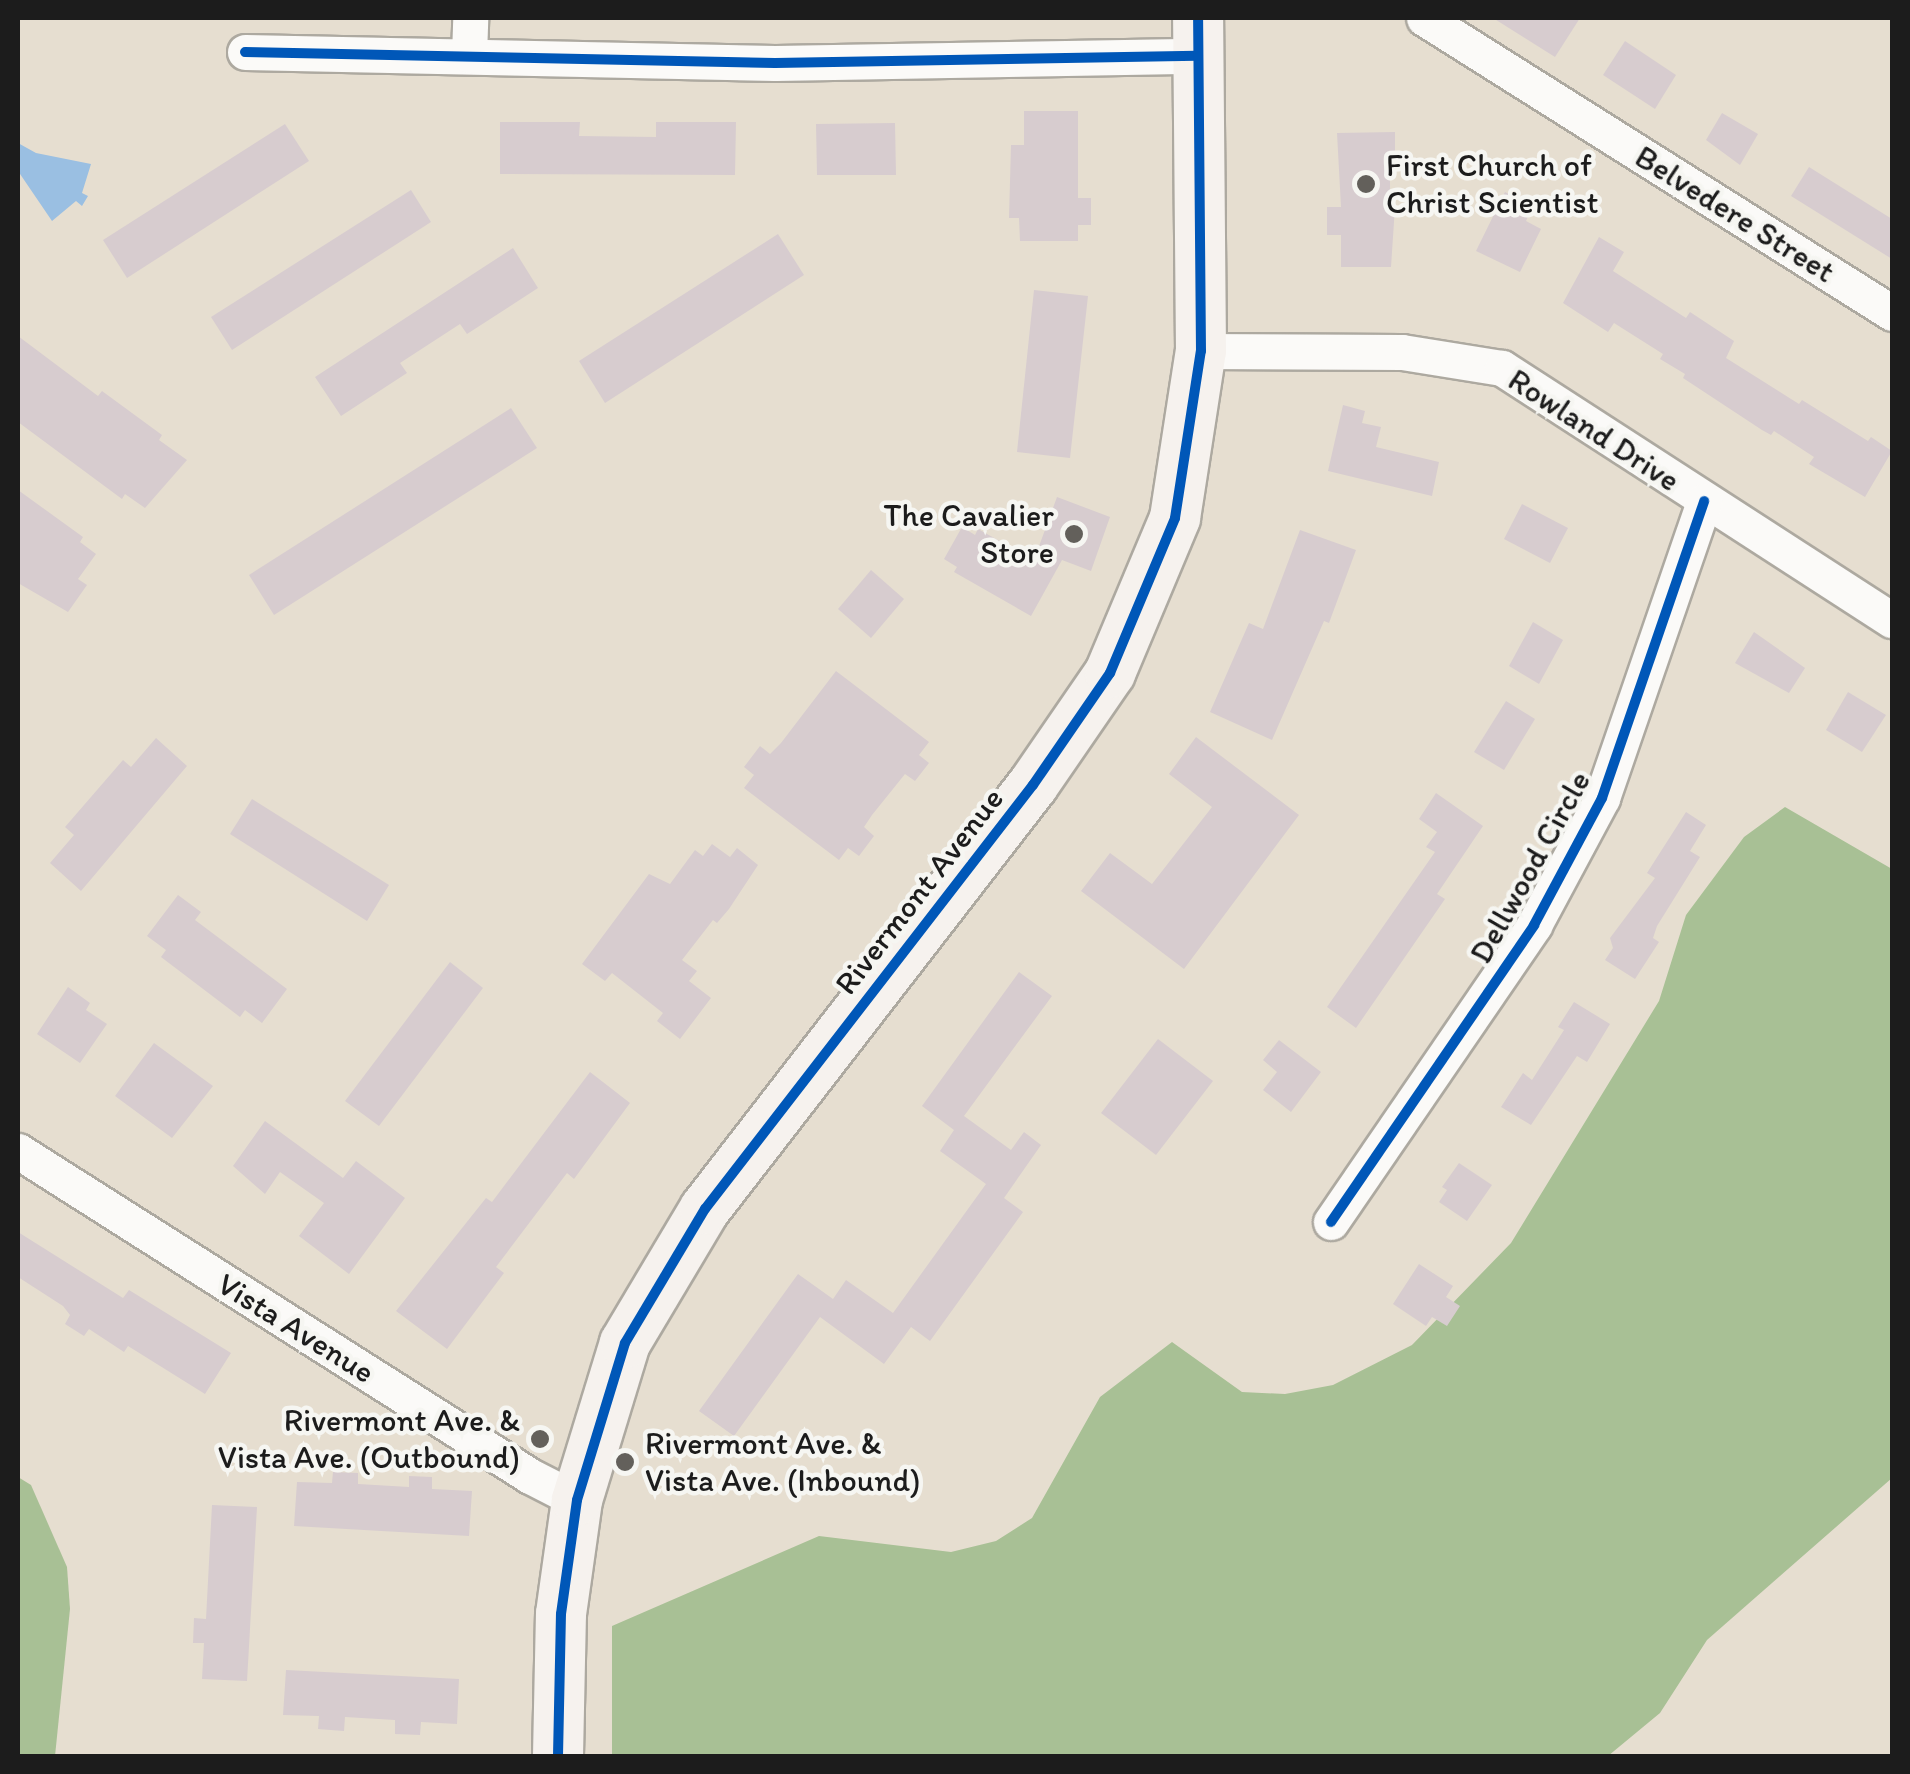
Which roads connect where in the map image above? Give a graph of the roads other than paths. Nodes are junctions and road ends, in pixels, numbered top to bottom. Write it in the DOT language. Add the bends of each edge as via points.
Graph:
graph roads {
  1 [pos="470,18"];
  2 [pos="1424,18"];
  3 [pos="1198,37"];
  4 [pos="245,52"];
  5 [pos="470,55"];
  6 [pos="1892,313"];
  7 [pos="1201,351"];
  8 [pos="1704,501"];
  9 [pos="1892,620"];
  10 [pos="18,1152"];
  11 [pos="1331,1222"];
  12 [pos="576,1500"];
  13 [pos="558,1756"];
  1 -- 5 [label="street"];
  2 -- 6 [label="street, Belvedere Street"];
  3 -- 5 [label="street" via="775,63"];
  3 -- 7 [label="main road, Rivermont Avenue"];
  4 -- 5 [label="street"];
  7 -- 8 [label="street, Rowland Drive" via="1402,352 1502,368"];
  7 -- 12 [label="main road, Rivermont Avenue" via="1175,518 1110,673 1033,785 705,1209 625,1343"];
  8 -- 9 [label="street, Rowland Drive"];
  8 -- 11 [label="street, Dellwood Circle" via="1602,798 1534,924"];
  10 -- 12 [label="street, Vista Avenue"];
  12 -- 13 [label="main road, Rivermont Avenue" via="560,1614"];
}
